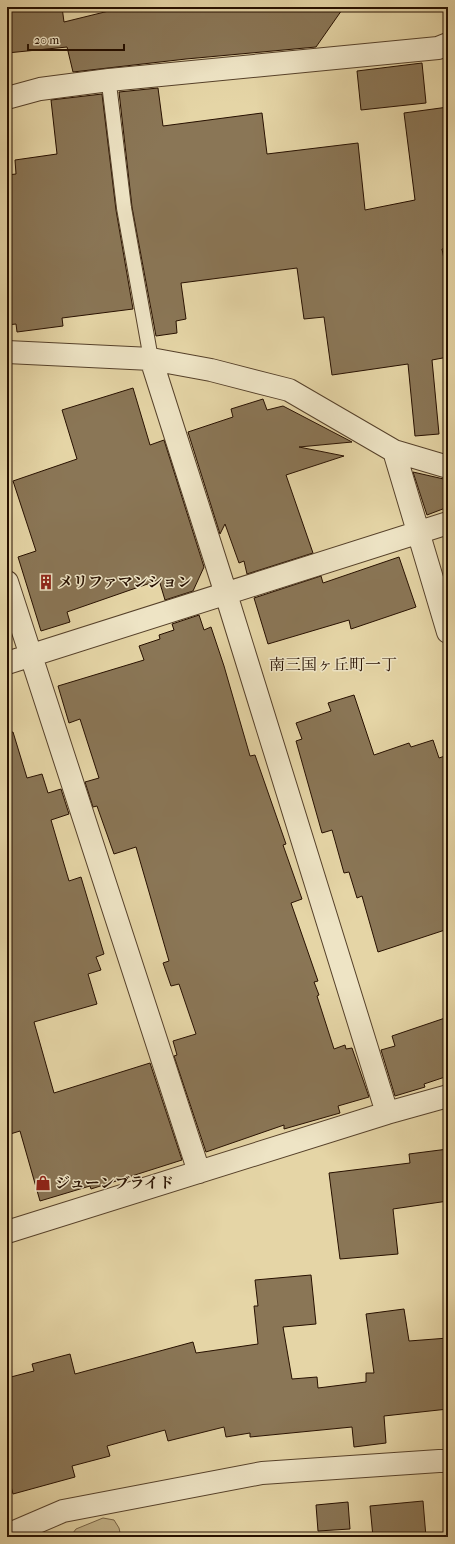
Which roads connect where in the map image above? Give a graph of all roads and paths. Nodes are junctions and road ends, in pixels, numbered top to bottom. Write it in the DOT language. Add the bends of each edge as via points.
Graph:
graph roads {
  1 [pos="448,44"];
  2 [pos="110,92"];
  3 [pos="7,98"];
  4 [pos="7,352"];
  5 [pos="151,358"];
  6 [pos="394,451"];
  7 [pos="448,467"];
  8 [pos="448,523"];
  9 [pos="418,533"];
  10 [pos="7,582"];
  11 [pos="226,594"];
  12 [pos="448,632"];
  13 [pos="31,657"];
  14 [pos="7,663"];
  15 [pos="448,1096"];
  16 [pos="387,1113"];
  17 [pos="199,1172"];
  18 [pos="7,1232"];
  19 [pos="448,1462"];
  20 [pos="7,1535"];
  1 -- 3 [label="street" via="438,48 109,80 40,89"];
  2 -- 5 [label="lane" via="124,208"];
  4 -- 5 [label="street"];
  5 -- 6 [label="street" via="289,390"];
  5 -- 11 [label="street"];
  6 -- 7 [label="street"];
  6 -- 9 [label="street"];
  8 -- 9 [label="street"];
  9 -- 11 [label="street"];
  9 -- 12 [label="street"];
  10 -- 13 [label="street"];
  11 -- 13 [label="street"];
  11 -- 16 [label="street"];
  13 -- 14 [label="street"];
  13 -- 17 [label="street"];
  15 -- 16 [label="street"];
  16 -- 17 [label="street"];
  17 -- 18 [label="street"];
  19 -- 20 [label="street" via="262,1473 63,1511"];
}
